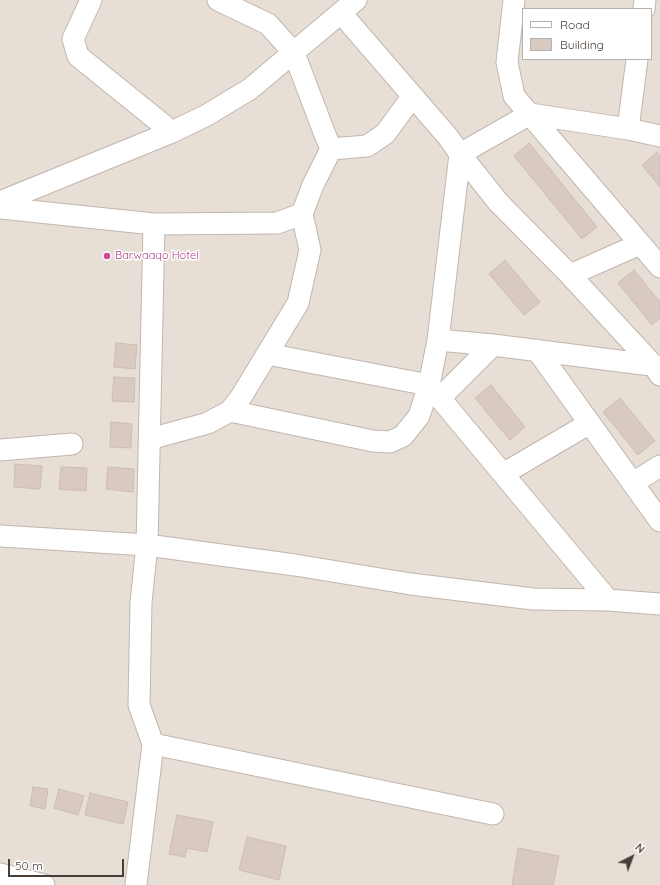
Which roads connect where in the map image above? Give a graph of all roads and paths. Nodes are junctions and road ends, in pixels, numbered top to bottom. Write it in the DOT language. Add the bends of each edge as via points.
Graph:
graph roads {
  1 [pos="91,0"];
  2 [pos="218,0"];
  3 [pos="514,0"];
  4 [pos="349,6"];
  5 [pos="294,53"];
  6 [pos="637,60"];
  7 [pos="412,97"];
  8 [pos="530,114"];
  9 [pos="628,129"];
  10 [pos="172,132"];
  11 [pos="660,136"];
  12 [pos="331,149"];
  13 [pos="460,154"];
  14 [pos="0,202"];
  15 [pos="0,208"];
  16 [pos="302,214"];
  17 [pos="154,224"];
  18 [pos="640,244"];
  19 [pos="660,267"];
  20 [pos="570,276"];
  21 [pos="438,340"];
  22 [pos="493,345"];
  23 [pos="537,350"];
  24 [pos="267,354"];
  25 [pos="658,369"];
  26 [pos="434,391"];
  27 [pos="230,411"];
  28 [pos="590,423"];
  29 [pos="150,440"];
  30 [pos="72,444"];
  31 [pos="0,450"];
  32 [pos="660,466"];
  33 [pos="503,474"];
  34 [pos="633,483"];
  35 [pos="660,521"];
  36 [pos="0,536"];
  37 [pos="146,545"];
  38 [pos="608,600"];
  39 [pos="660,604"];
  40 [pos="153,744"];
  41 [pos="493,814"];
  42 [pos="0,874"];
  43 [pos="44,885"];
  44 [pos="136,885"];
  1 -- 10 [label="street" via="73,39 78,56"];
  2 -- 5 [label="street" via="268,24"];
  3 -- 8 [label="street" via="508,62 514,96"];
  4 -- 5 [label="street"];
  4 -- 7 [label="street"];
  5 -- 10 [label="street" via="250,89 207,115"];
  5 -- 12 [label="street"];
  6 -- 9 [label="street"];
  7 -- 12 [label="street" via="385,134 367,146"];
  7 -- 13 [label="street"];
  8 -- 9 [label="street"];
  8 -- 13 [label="street"];
  8 -- 18 [label="street"];
  9 -- 11 [label="street"];
  10 -- 14 [label="street"];
  12 -- 16 [label="street"];
  13 -- 20 [label="street" via="498,202"];
  13 -- 21 [label="street"];
  15 -- 17 [label="street"];
  16 -- 17 [label="street" via="276,223"];
  16 -- 24 [label="street" via="310,250 298,303"];
  17 -- 29 [label="street"];
  18 -- 19 [label="street"];
  18 -- 20 [label="street"];
  20 -- 25 [label="street"];
  21 -- 22 [label="street"];
  21 -- 26 [label="street"];
  22 -- 23 [label="street"];
  22 -- 26 [label="street"];
  23 -- 25 [label="street"];
  23 -- 28 [label="street"];
  24 -- 26 [label="street"];
  24 -- 27 [label="street"];
  26 -- 27 [label="street" via="403,436 390,442 373,441"];
  26 -- 33 [label="street"];
  27 -- 29 [label="street" via="208,423"];
  28 -- 33 [label="street"];
  28 -- 34 [label="street"];
  29 -- 37 [label="street"];
  30 -- 31 [label="street"];
  32 -- 34 [label="street"];
  33 -- 38 [label="street"];
  34 -- 35 [label="street"];
  36 -- 37 [label="street"];
  37 -- 38 [label="street" via="533,600"];
  37 -- 40 [label="street" via="139,705"];
  38 -- 39 [label="street"];
  40 -- 41 [label="street"];
  40 -- 44 [label="street"];
  42 -- 43 [label="street"];
}
